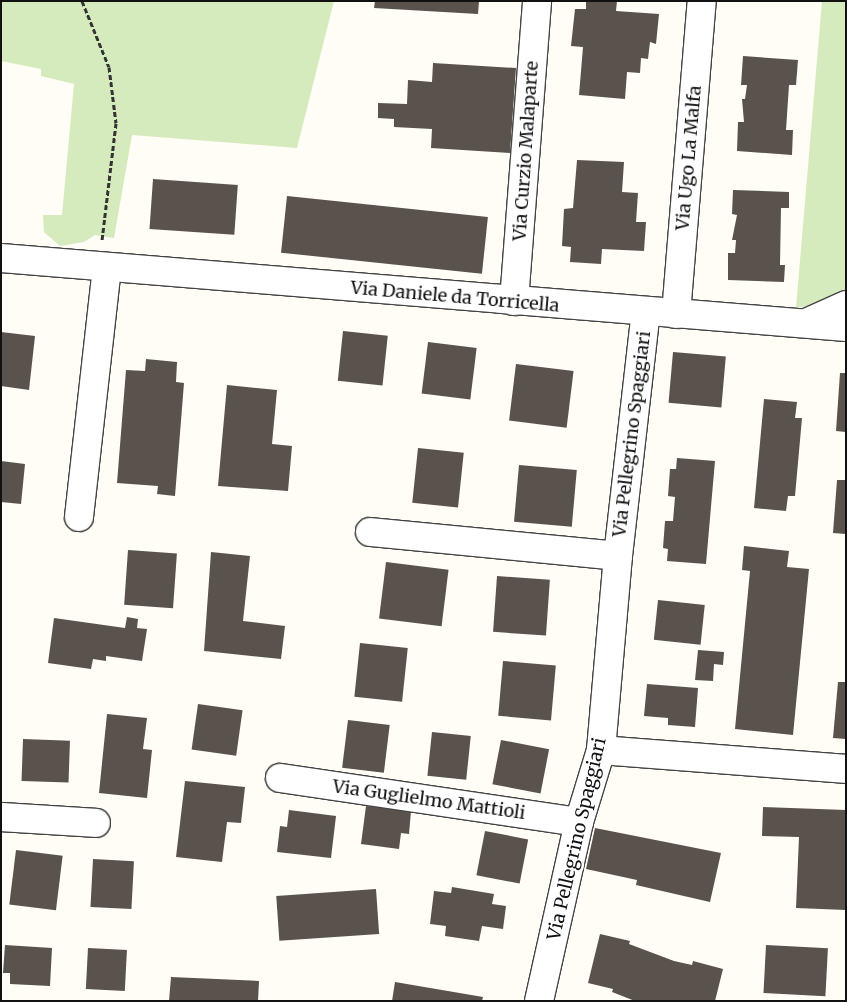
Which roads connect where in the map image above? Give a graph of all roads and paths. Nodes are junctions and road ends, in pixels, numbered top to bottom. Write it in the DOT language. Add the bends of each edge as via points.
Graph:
graph roads {
  1 [pos="82,1"];
  2 [pos="537,1"];
  3 [pos="702,1"];
  4 [pos="1,258"];
  5 [pos="101,268"];
  6 [pos="514,301"];
  7 [pos="846,305"];
  8 [pos="646,312"];
  9 [pos="676,314"];
  10 [pos="803,325"];
  11 [pos="846,327"];
  12 [pos="79,516"];
  13 [pos="370,532"];
  14 [pos="618,556"];
  15 [pos="601,750"];
  16 [pos="846,769"];
  17 [pos="280,778"];
  18 [pos="1,816"];
  19 [pos="579,822"];
  20 [pos="96,823"];
  21 [pos="539,1001"];
  1 -- 5 [label="path" via="109,66 116,123"];
  2 -- 6 [label="street, Via Curzio Malaparte"];
  3 -- 9 [label="street, Via Ugo La Malfa"];
  4 -- 5 [label="street, Via Daniele da Torricella"];
  5 -- 6 [label="street, Via Daniele da Torricella"];
  5 -- 12 [label="street"];
  6 -- 8 [label="street, Via Daniele da Torricella"];
  7 -- 10 [label="street, Via Daniele da Torricella"];
  8 -- 9 [label="street, Via Daniele da Torricella"];
  8 -- 14 [label="street, Via Pellegrino Spaggiari"];
  9 -- 10 [label="street, Via Daniele da Torricella"];
  10 -- 11 [label="street, Via Daniele da Torricella"];
  13 -- 14 [label="street, Via Pellegrino Spaggiari"];
  14 -- 15 [label="street, Via Pellegrino Spaggiari"];
  15 -- 16 [label="street"];
  15 -- 19 [label="street, Via Pellegrino Spaggiari"];
  17 -- 19 [label="street, Via Guglielmo Mattioli"];
  18 -- 20 [label="street"];
  19 -- 21 [label="street, Via Pellegrino Spaggiari"];
}
